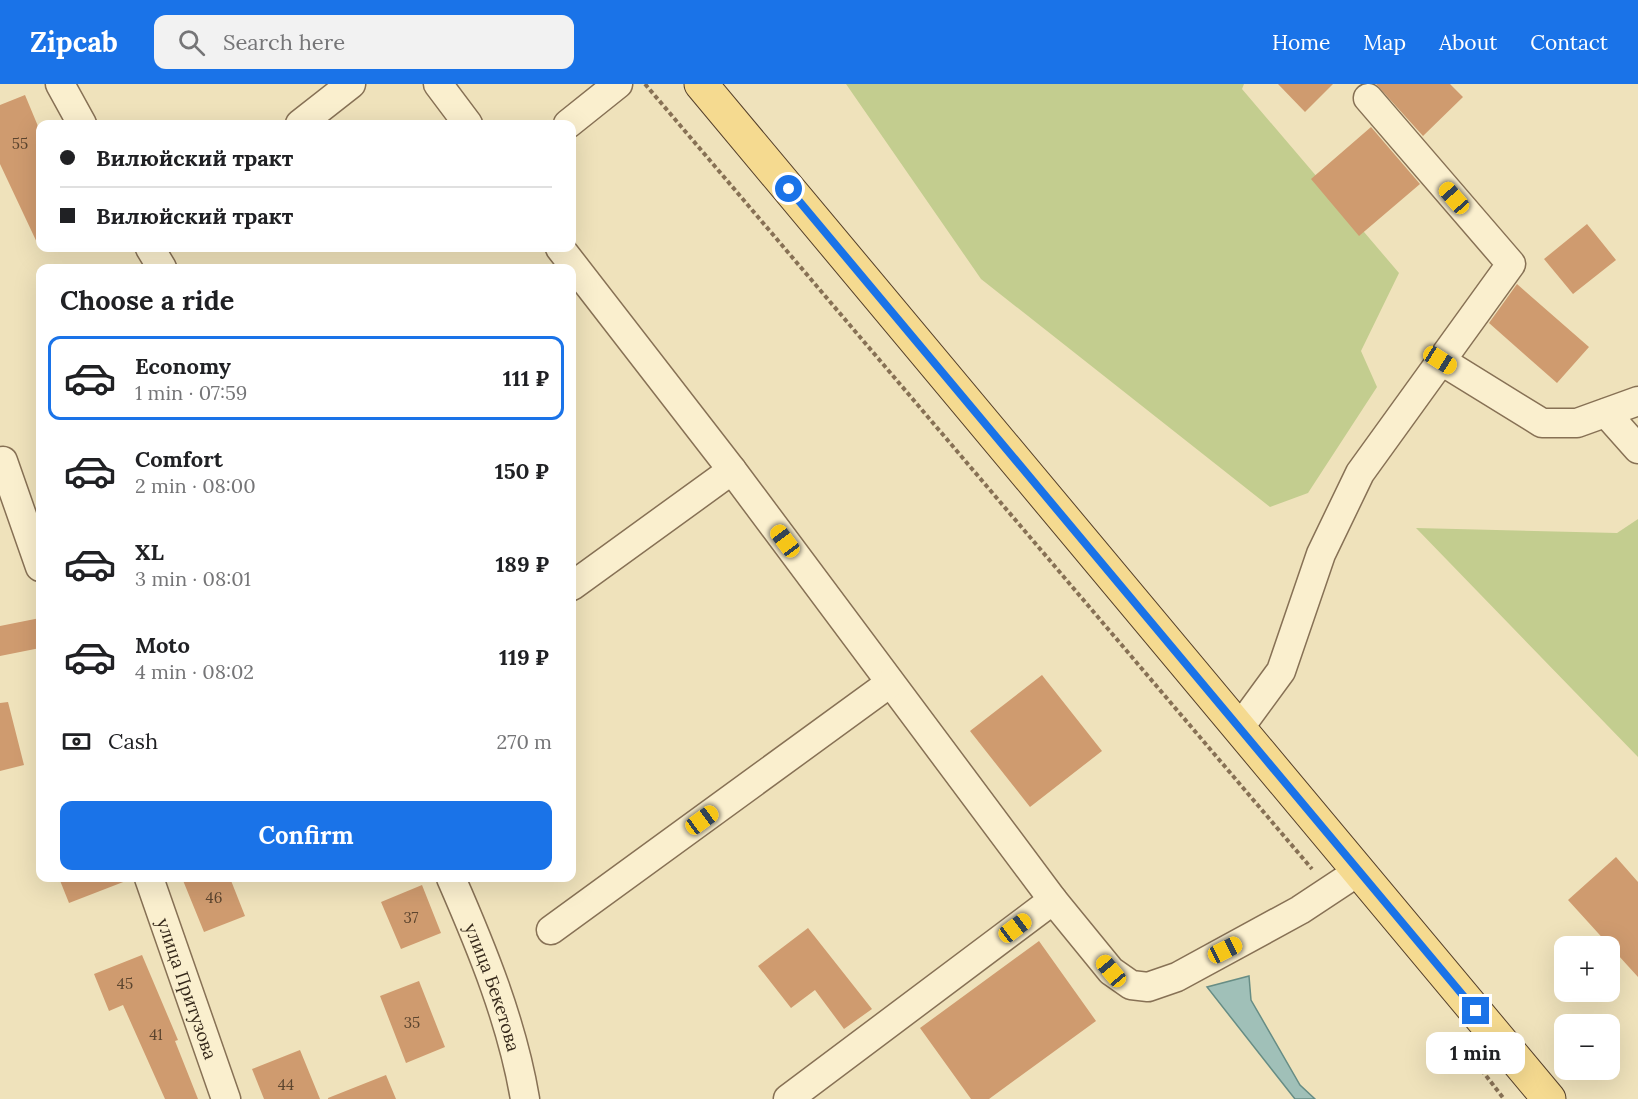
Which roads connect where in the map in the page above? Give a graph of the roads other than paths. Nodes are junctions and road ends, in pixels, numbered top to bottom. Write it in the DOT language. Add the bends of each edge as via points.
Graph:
graph roads {
  1 [pos="60,84"];
  2 [pos="351,84"];
  3 [pos="438,84"];
  4 [pos="618,84"];
  5 [pos="701,84"];
  6 [pos="1368,98"];
  7 [pos="80,120"];
  8 [pos="305,120"];
  9 [pos="465,120"];
  10 [pos="573,120"];
  11 [pos="576,277"];
  12 [pos="1440,360"];
  13 [pos="1638,402"];
  14 [pos="1606,413"];
  15 [pos="1638,449"];
  16 [pos="3,461"];
  17 [pos="732,470"];
  18 [pos="36,556"];
  19 [pos="576,583"];
  20 [pos="890,682"];
  21 [pos="1240,726"];
  22 [pos="1359,871"];
  23 [pos="150,882"];
  24 [pos="453,882"];
  25 [pos="1053,900"];
  26 [pos="551,930"];
  27 [pos="226,1099"];
  28 [pos="525,1099"];
  29 [pos="788,1099"];
  30 [pos="1549,1099"];
  1 -- 7 [label="street"];
  2 -- 8 [label="street"];
  3 -- 9 [label="street"];
  4 -- 10 [label="street"];
  5 -- 21 [label="main road"];
  6 -- 12 [label="street" via="1511,264"];
  11 -- 17 [label="street"];
  12 -- 14 [label="street" via="1542,423 1577,423"];
  12 -- 21 [label="street" via="1360,473 1321,554 1281,671"];
  13 -- 14 [label="street"];
  14 -- 15 [label="street"];
  16 -- 18 [label="street"];
  17 -- 19 [label="street"];
  17 -- 20 [label="street"];
  20 -- 25 [label="street"];
  20 -- 26 [label="street"];
  21 -- 22 [label="main road"];
  22 -- 25 [label="street" via="1300,910 1177,976 1148,987 1131,985 1111,971"];
  22 -- 30 [label="main road"];
  23 -- 27 [label="street, улица Притузова"];
  24 -- 28 [label="street, улица Бекетова" via="504,1011 518,1055"];
  25 -- 29 [label="street"];
}
